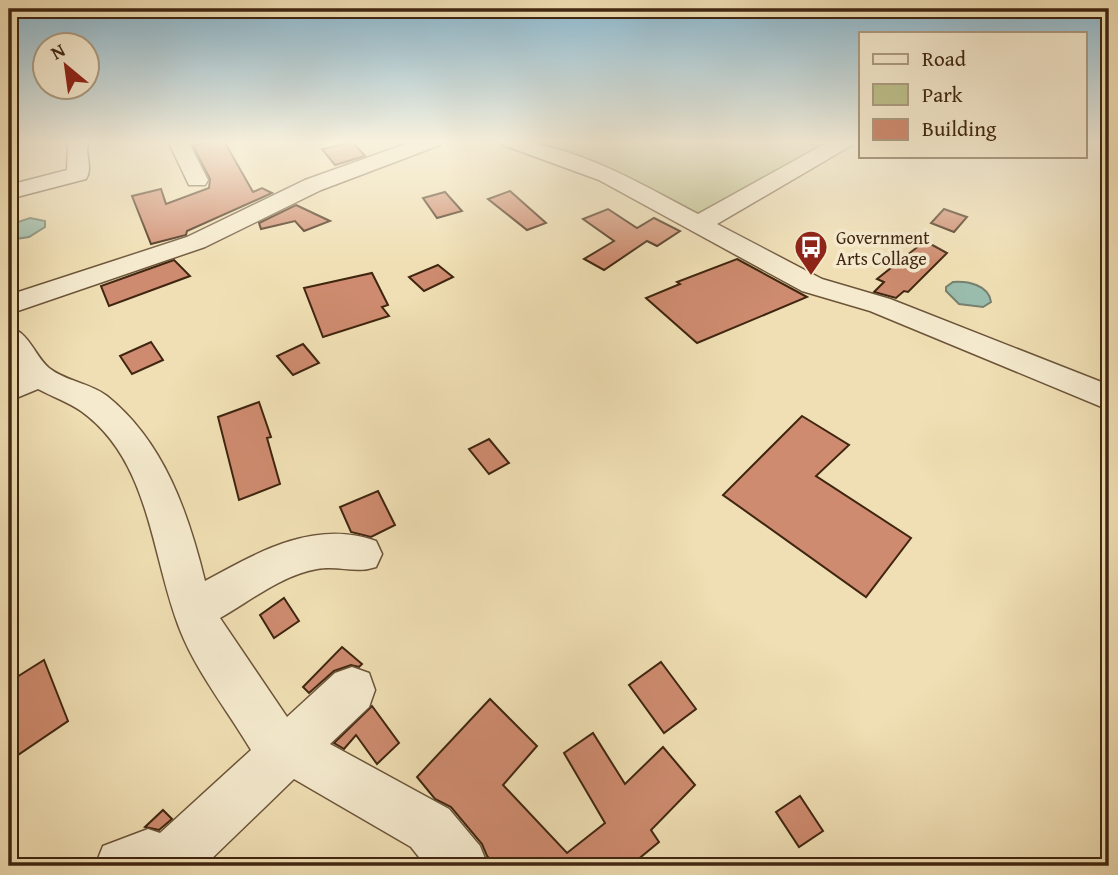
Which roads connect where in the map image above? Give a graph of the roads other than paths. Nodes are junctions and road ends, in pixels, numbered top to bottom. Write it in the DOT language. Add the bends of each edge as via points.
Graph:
graph roads {
  1 [pos="48,182"];
  2 [pos="322,182"];
  3 [pos="619,182"];
  4 [pos="773,182"];
  5 [pos="9,192"];
  6 [pos="697,225"];
  7 [pos="9,305"];
  8 [pos="9,337"];
  9 [pos="23,382"];
  10 [pos="1109,398"];
  11 [pos="362,554"];
  12 [pos="194,610"];
  13 [pos="352,690"];
  14 [pos="289,749"];
  15 [pos="123,866"];
  16 [pos="460,866"];
  1 -- 5 [label="street"];
  2 -- 7 [label="street" via="196,242"];
  3 -- 6 [label="street"];
  4 -- 6 [label="street"];
  6 -- 10 [label="street" via="812,285 880,305"];
  8 -- 9 [label="street"];
  9 -- 12 [label="street" via="92,402 120,427 153,477"];
  11 -- 12 [label="street" via="313,552"];
  12 -- 14 [label="street" via="271,736"];
  13 -- 14 [label="street"];
  14 -- 15 [label="street" via="165,866 148,856"];
  14 -- 16 [label="street" via="430,828"];
}
